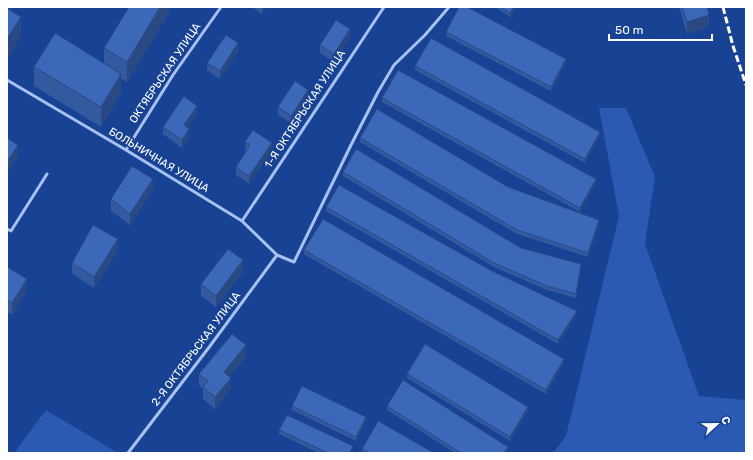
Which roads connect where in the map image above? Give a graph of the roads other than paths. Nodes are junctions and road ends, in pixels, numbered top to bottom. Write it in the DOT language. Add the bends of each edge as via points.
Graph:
graph roads {
  1 [pos="221,7"];
  2 [pos="384,7"];
  3 [pos="449,7"];
  4 [pos="7,80"];
  5 [pos="126,150"];
  6 [pos="47,174"];
  7 [pos="242,221"];
  8 [pos="7,229"];
  9 [pos="277,254"];
  10 [pos="128,453"];
  1 -- 5 [label="lane, ОКТЯБРЬСКАЯ УЛИЦА" via="173,75"];
  2 -- 7 [label="lane, 1-Я ОКТЯБРЬСКАЯ УЛИЦА"];
  3 -- 9 [label="lane, БОЛЬНИЧНАЯ УЛИЦА" via="426,35 394,65 351,145 294,262"];
  4 -- 5 [label="lane, БОЛЬНИЧНАЯ УЛИЦА"];
  5 -- 7 [label="lane, БОЛЬНИЧНАЯ УЛИЦА"];
  6 -- 8 [label="lane" via="11,231"];
  7 -- 9 [label="lane, БОЛЬНИЧНАЯ УЛИЦА"];
  9 -- 10 [label="lane, 2-Я ОКТЯБРЬСКАЯ УЛИЦА"];
}
